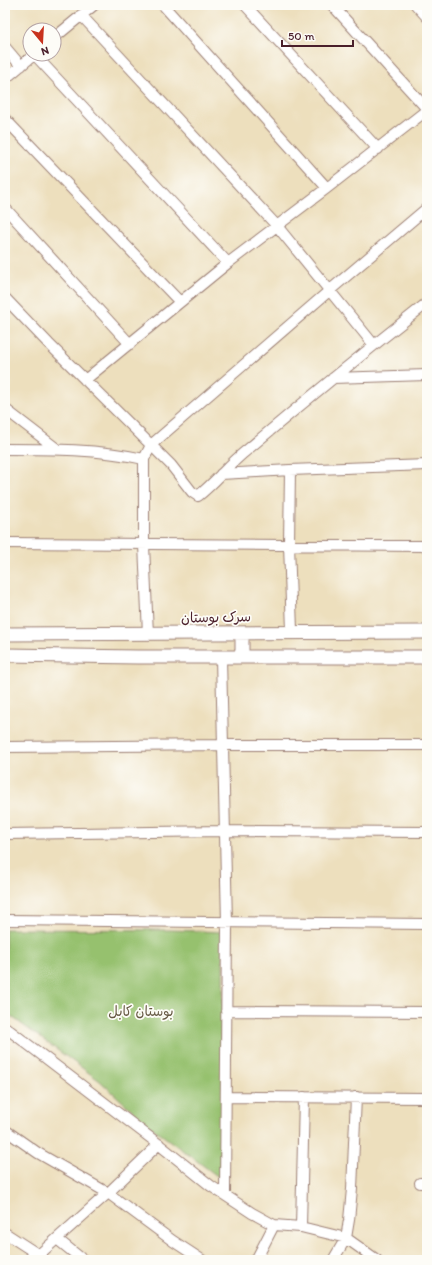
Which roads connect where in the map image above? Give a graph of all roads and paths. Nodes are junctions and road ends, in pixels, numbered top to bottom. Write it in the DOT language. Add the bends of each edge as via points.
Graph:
graph roads {
  1 [pos="94,5"];
  2 [pos="163,5"];
  3 [pos="245,5"];
  4 [pos="332,5"];
  5 [pos="416,5"];
  6 [pos="81,16"];
  7 [pos="427,17"];
  8 [pos="62,31"];
  9 [pos="5,46"];
  10 [pos="26,62"];
  11 [pos="42,62"];
  12 [pos="21,66"];
  13 [pos="5,79"];
  14 [pos="427,109"];
  15 [pos="5,119"];
  16 [pos="378,149"];
  17 [pos="327,188"];
  18 [pos="5,208"];
  19 [pos="427,208"];
  20 [pos="277,226"];
  21 [pos="228,263"];
  22 [pos="329,291"];
  23 [pos="5,298"];
  24 [pos="180,302"];
  25 [pos="427,303"];
  26 [pos="130,344"];
  27 [pos="374,345"];
  28 [pos="427,375"];
  29 [pos="333,378"];
  30 [pos="85,380"];
  31 [pos="5,409"];
  32 [pos="151,445"];
  33 [pos="5,449"];
  34 [pos="57,449"];
  35 [pos="144,459"];
  36 [pos="427,465"];
  37 [pos="290,470"];
  38 [pos="221,474"];
  39 [pos="5,542"];
  40 [pos="289,544"];
  41 [pos="144,545"];
  42 [pos="427,546"];
  43 [pos="292,631"];
  44 [pos="427,632"];
  45 [pos="242,633"];
  46 [pos="5,634"];
  47 [pos="148,634"];
  48 [pos="5,655"];
  49 [pos="221,657"];
  50 [pos="242,657"];
  51 [pos="427,657"];
  52 [pos="224,744"];
  53 [pos="427,745"];
  54 [pos="5,747"];
  55 [pos="225,831"];
  56 [pos="427,832"];
  57 [pos="5,834"];
  58 [pos="5,920"];
  59 [pos="228,923"];
  60 [pos="427,924"];
  61 [pos="226,1011"];
  62 [pos="427,1012"];
  63 [pos="5,1027"];
  64 [pos="227,1097"];
  65 [pos="304,1097"];
  66 [pos="356,1097"];
  67 [pos="427,1098"];
  68 [pos="5,1130"];
  69 [pos="159,1144"];
  70 [pos="108,1193"];
  71 [pos="225,1194"];
  72 [pos="274,1224"];
  73 [pos="300,1227"];
  74 [pos="5,1233"];
  75 [pos="346,1238"];
  76 [pos="57,1239"];
  77 [pos="36,1258"];
  78 [pos="83,1260"];
  79 [pos="202,1260"];
  80 [pos="256,1260"];
  81 [pos="333,1260"];
  82 [pos="377,1260"];
  1 -- 6 [label="street"];
  2 -- 17 [label="street"];
  3 -- 16 [label="street"];
  4 -- 14 [label="street"];
  5 -- 7 [label="street"];
  6 -- 8 [label="street"];
  6 -- 20 [label="street"];
  9 -- 12 [label="street"];
  10 -- 12 [label="street"];
  11 -- 21 [label="street"];
  12 -- 13 [label="street"];
  14 -- 16 [label="street"];
  15 -- 24 [label="street"];
  16 -- 17 [label="street"];
  17 -- 20 [label="street"];
  18 -- 26 [label="street"];
  19 -- 22 [label="street"];
  20 -- 21 [label="street"];
  20 -- 22 [label="street"];
  21 -- 24 [label="street"];
  22 -- 27 [label="street"];
  22 -- 32 [label="street"];
  23 -- 30 [label="street"];
  24 -- 26 [label="street"];
  25 -- 27 [label="street"];
  26 -- 30 [label="street"];
  27 -- 29 [label="street"];
  28 -- 29 [label="street"];
  29 -- 38 [label="street"];
  30 -- 32 [label="street"];
  31 -- 34 [label="street"];
  32 -- 35 [label="street"];
  32 -- 38 [label="street" via="198,496"];
  33 -- 34 [label="street"];
  34 -- 35 [label="street" via="128,455"];
  35 -- 41 [label="street"];
  36 -- 37 [label="street"];
  37 -- 38 [label="street"];
  37 -- 40 [label="street"];
  39 -- 41 [label="street"];
  40 -- 41 [label="street"];
  40 -- 42 [label="street"];
  40 -- 43 [label="street"];
  41 -- 47 [label="street"];
  43 -- 44 [label="street, سرک بوستان"];
  43 -- 45 [label="street, سرک بوستان"];
  45 -- 47 [label="street, سرک بوستان"];
  45 -- 50 [label="street"];
  46 -- 47 [label="street, سرک بوستان"];
  48 -- 49 [label="street"];
  49 -- 50 [label="street"];
  49 -- 52 [label="street"];
  50 -- 51 [label="street"];
  52 -- 53 [label="street"];
  52 -- 54 [label="street"];
  52 -- 55 [label="street"];
  55 -- 56 [label="street"];
  55 -- 57 [label="street"];
  55 -- 59 [label="street"];
  58 -- 59 [label="street"];
  59 -- 60 [label="street"];
  59 -- 61 [label="street"];
  61 -- 62 [label="street"];
  61 -- 64 [label="street"];
  63 -- 69 [label="street"];
  64 -- 65 [label="street"];
  64 -- 71 [label="street"];
  65 -- 66 [label="street"];
  65 -- 73 [label="street"];
  66 -- 67 [label="street"];
  66 -- 75 [label="street" via="352,1190"];
  68 -- 70 [label="street" via="38,1153"];
  69 -- 70 [label="street"];
  69 -- 71 [label="street" via="211,1186"];
  70 -- 76 [label="street"];
  70 -- 79 [label="street"];
  71 -- 72 [label="street" via="252,1213"];
  72 -- 73 [label="street"];
  72 -- 80 [label="street"];
  73 -- 75 [label="street"];
  74 -- 77 [label="street"];
  75 -- 81 [label="street"];
  75 -- 82 [label="street"];
  76 -- 77 [label="street"];
  76 -- 78 [label="street"];
}
